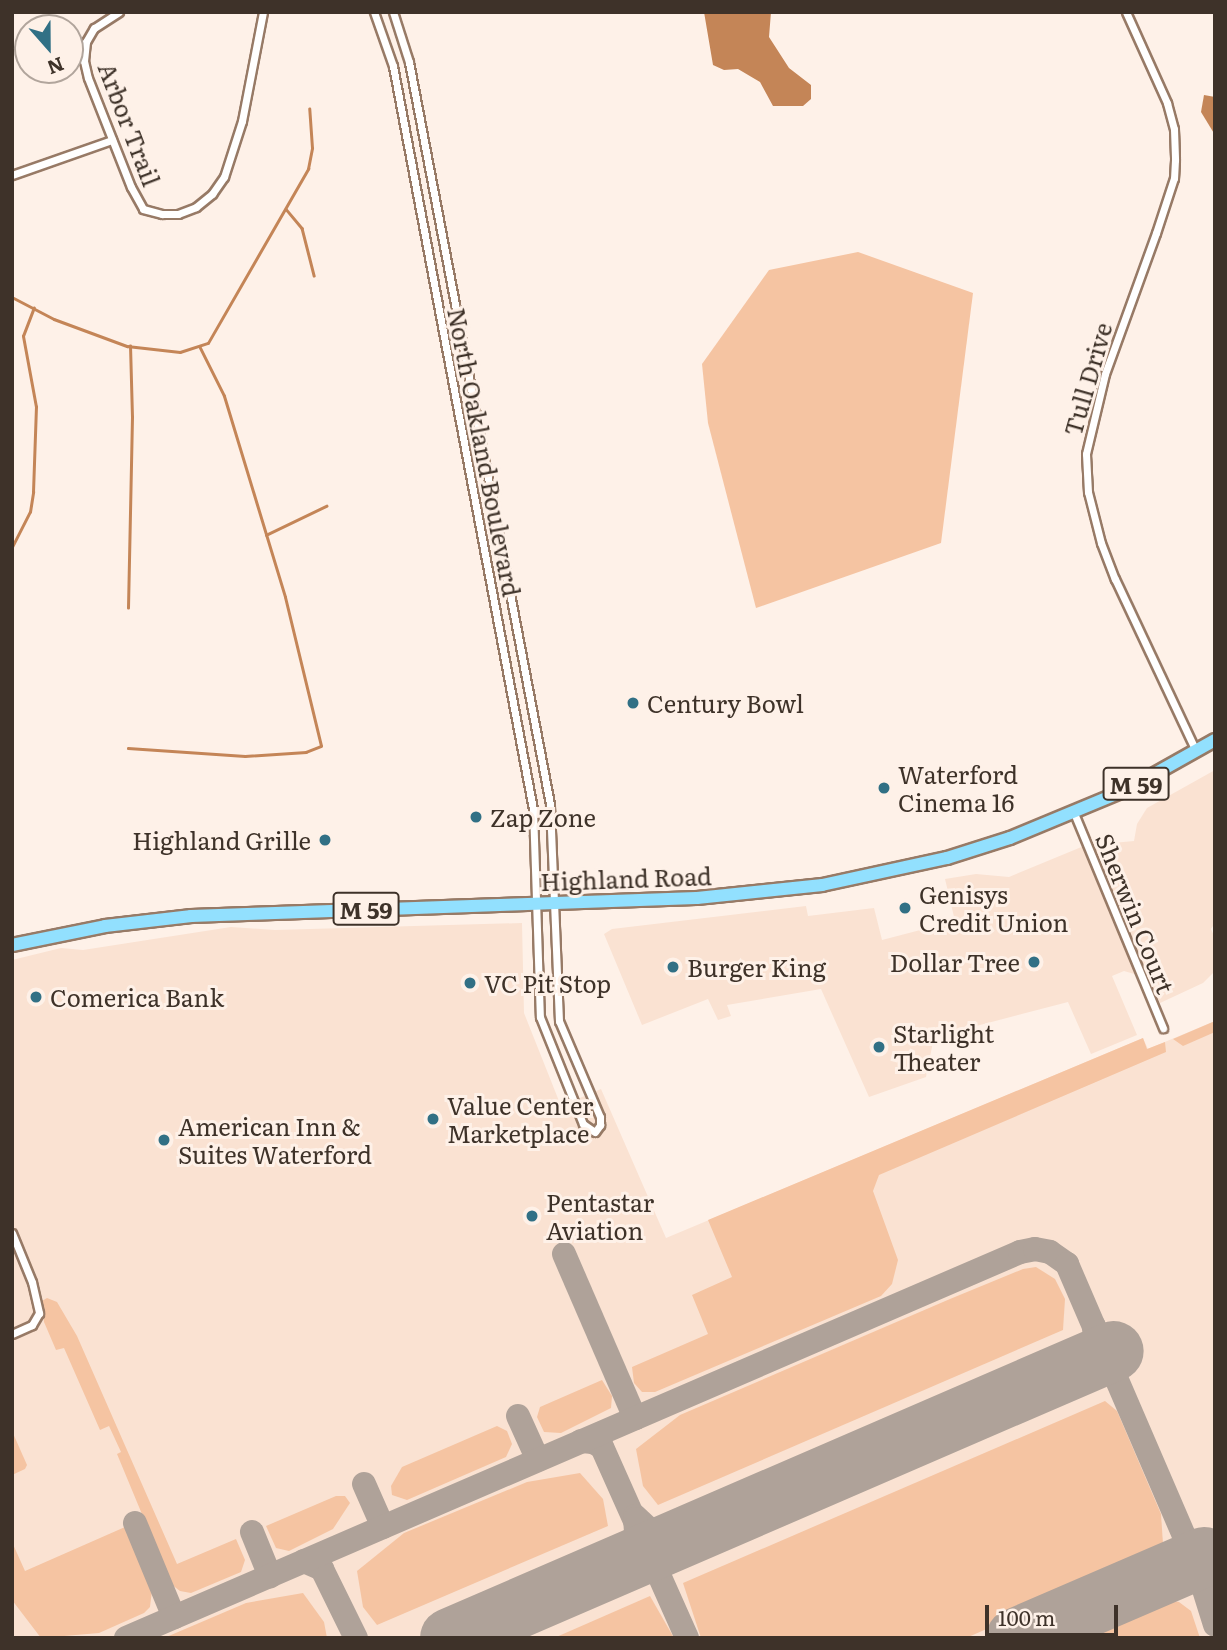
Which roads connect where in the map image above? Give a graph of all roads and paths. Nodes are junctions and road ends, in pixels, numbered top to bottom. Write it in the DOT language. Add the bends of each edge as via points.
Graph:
graph roads {
  1 [pos="119,12"];
  2 [pos="263,12"];
  3 [pos="374,12"];
  4 [pos="393,12"];
  5 [pos="1126,12"];
  6 [pos="112,140"];
  7 [pos="12,175"];
  8 [pos="1215,740"];
  9 [pos="1196,751"];
  10 [pos="1074,813"];
  11 [pos="555,902"];
  12 [pos="535,903"];
  13 [pos="12,945"];
  14 [pos="1163,1028"];
  15 [pos="12,1233"];
  16 [pos="12,1334"];
  1 -- 6 [label="street, Arbor Trail" via="94,28 86,42 84,61"];
  2 -- 6 [label="street, Arbor Trail" via="235,150 212,194 178,214 143,209"];
  3 -- 12 [label="street, North Oakland Boulevard" via="393,65 531,801"];
  4 -- 11 [label="street, North Oakland Boulevard" via="410,62 548,794"];
  5 -- 9 [label="street, Tull Drive" via="1167,103 1174,129 1174,178 1105,374 1086,454 1088,492 1115,579"];
  6 -- 7 [label="street"];
  8 -- 9 [label="highway, Highland Road / M 59"];
  9 -- 10 [label="highway, Highland Road / M 59"];
  10 -- 11 [label="highway, Highland Road / M 59" via="947,858 822,885 697,898"];
  10 -- 14 [label="street, Sherwin Court"];
  11 -- 12 [label="highway, Highland Road / M 59"];
  11 -- 12 [label="street, North Oakland Boulevard" via="559,1021 600,1117 595,1132 583,1124 542,1029"];
  12 -- 13 [label="highway, Highland Road / M 59" via="191,916 105,926"];
  15 -- 16 [label="street" via="39,1313 32,1325"];
}
